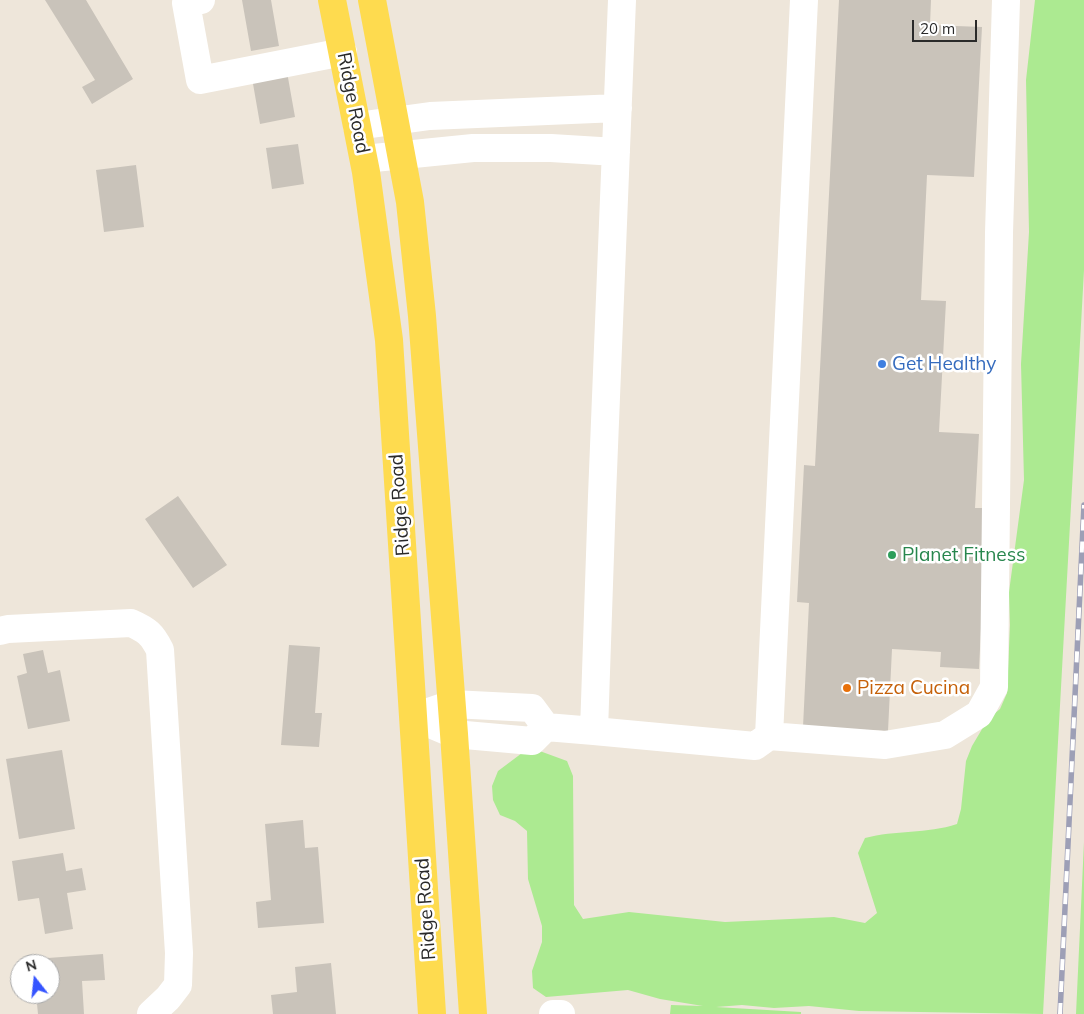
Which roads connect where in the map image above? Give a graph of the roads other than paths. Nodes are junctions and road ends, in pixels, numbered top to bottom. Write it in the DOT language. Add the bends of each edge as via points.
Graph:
graph roads {
  1 [pos="201,0"];
  2 [pos="332,0"];
  3 [pos="372,0"];
  4 [pos="622,0"];
  5 [pos="804,0"];
  6 [pos="1006,0"];
  7 [pos="342,52"];
  8 [pos="618,108"];
  9 [pos="395,120"];
  10 [pos="357,126"];
  11 [pos="616,152"];
  12 [pos="402,155"];
  13 [pos="364,159"];
  14 [pos="0,631"];
  15 [pos="452,704"];
  16 [pos="414,717"];
  17 [pos="546,727"];
  18 [pos="594,731"];
  19 [pos="454,734"];
  20 [pos="769,736"];
  21 [pos="151,1014"];
  22 [pos="432,1014"];
  23 [pos="473,1014"];
  24 [pos="553,1014"];
  25 [pos="561,1014"];
  1 -- 7 [label="lane" via="186,3 200,80"];
  2 -- 7 [label="main road, Ridge Road"];
  3 -- 9 [label="main road, Ridge Road"];
  4 -- 8 [label="lane"];
  5 -- 20 [label="lane"];
  6 -- 20 [label="lane" via="994,688 978,714 945,735 885,745"];
  7 -- 10 [label="main road, Ridge Road"];
  8 -- 9 [label="lane"];
  8 -- 11 [label="lane"];
  9 -- 10 [label="lane"];
  9 -- 12 [label="main road, Ridge Road"];
  10 -- 13 [label="main road, Ridge Road"];
  11 -- 12 [label="lane" via="482,148"];
  11 -- 18 [label="lane"];
  12 -- 13 [label="lane"];
  12 -- 15 [label="main road, Ridge Road" via="422,316"];
  13 -- 16 [label="main road, Ridge Road" via="389,340"];
  14 -- 21 [label="lane" via="131,622 145,628 160,650 179,952 178,984"];
  15 -- 16 [label="lane"];
  15 -- 17 [label="lane" via="532,708"];
  15 -- 19 [label="main road, Ridge Road"];
  16 -- 19 [label="lane"];
  16 -- 22 [label="main road, Ridge Road"];
  17 -- 18 [label="lane"];
  17 -- 19 [label="lane" via="532,741"];
  18 -- 20 [label="lane" via="755,746"];
  19 -- 23 [label="main road, Ridge Road"];
  24 -- 25 [label="lane"];
}
